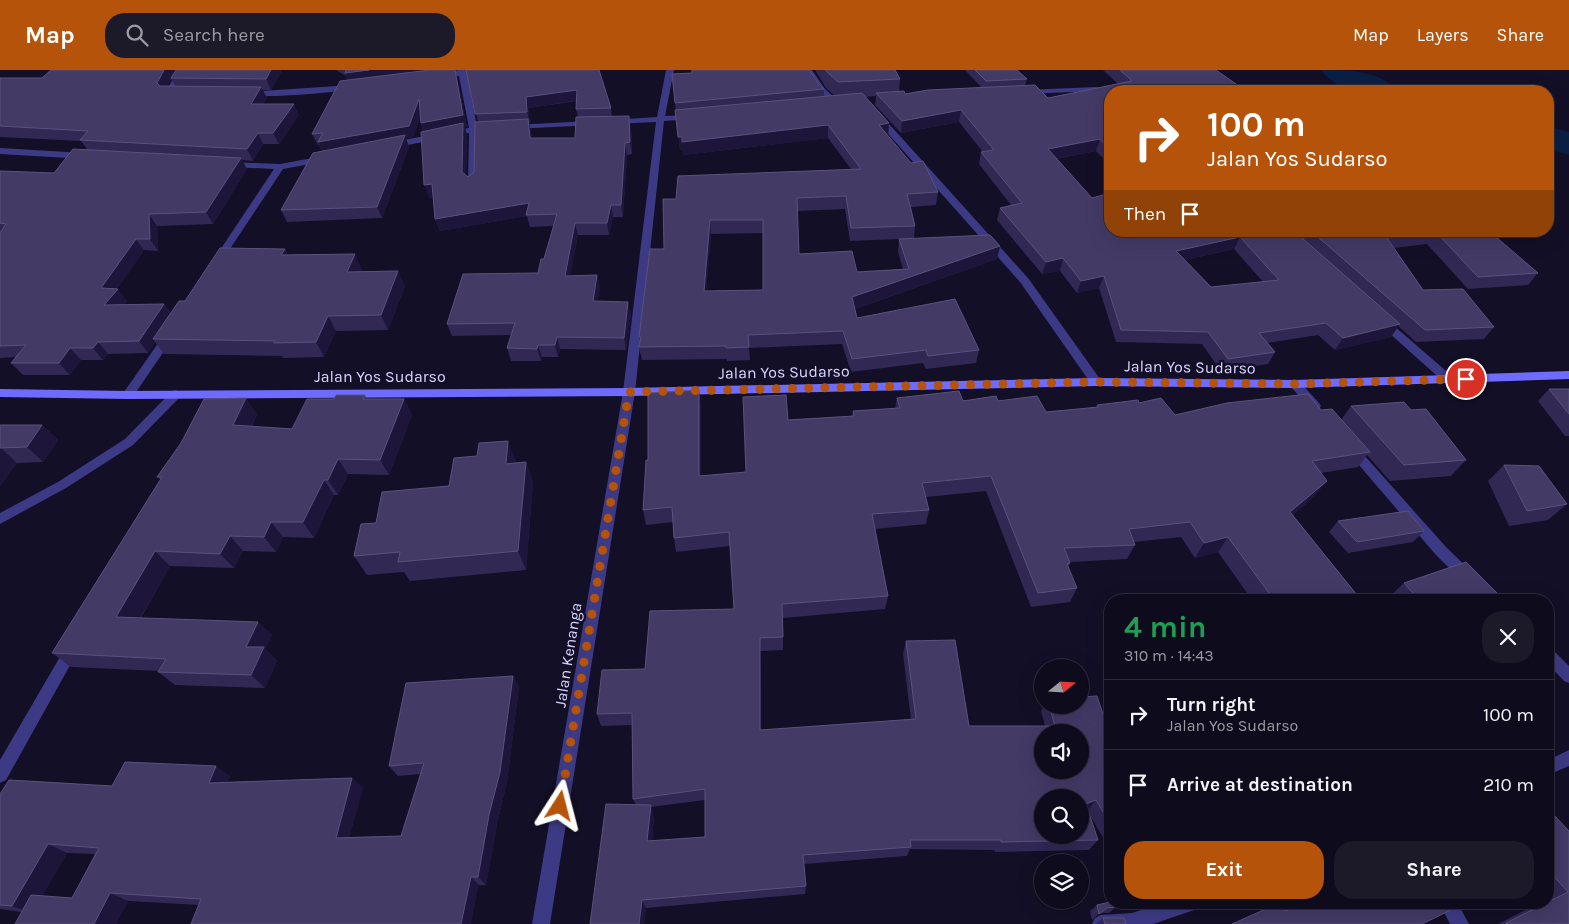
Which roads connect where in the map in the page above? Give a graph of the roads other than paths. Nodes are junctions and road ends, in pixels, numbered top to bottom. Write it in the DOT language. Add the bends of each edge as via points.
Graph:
graph roads {
  1 [pos="185,70"];
  2 [pos="670,70"];
  3 [pos="808,70"];
  4 [pos="462,72"];
  5 [pos="433,77"];
  6 [pos="362,86"];
  7 [pos="1104,90"];
  8 [pos="1013,92"];
  9 [pos="187,93"];
  10 [pos="242,94"];
  11 [pos="835,103"];
  12 [pos="845,103"];
  13 [pos="826,104"];
  14 [pos="872,110"];
  15 [pos="699,116"];
  16 [pos="660,120"];
  17 [pos="473,130"];
  18 [pos="386,146"];
  19 [pos="0,151"];
  20 [pos="338,156"];
  21 [pos="96,157"];
  22 [pos="222,164"];
  23 [pos="280,167"];
  24 [pos="472,184"];
  25 [pos="209,273"];
  26 [pos="1376,315"];
  27 [pos="176,327"];
  28 [pos="1569,375"];
  29 [pos="1449,380"];
  30 [pos="1096,382"];
  31 [pos="1296,384"];
  32 [pos="629,392"];
  33 [pos="0,393"];
  34 [pos="216,393"];
  35 [pos="176,394"];
  36 [pos="128,395"];
  37 [pos="206,410"];
  38 [pos="1321,413"];
  39 [pos="1340,435"];
  40 [pos="0,520"];
  41 [pos="1485,594"];
  42 [pos="79,636"];
  43 [pos="1554,661"];
  44 [pos="1569,676"];
  45 [pos="1569,758"];
  46 [pos="1554,765"];
  47 [pos="0,775"];
  48 [pos="1174,909"];
  49 [pos="1451,909"];
  50 [pos="1133,923"];
  51 [pos="541,924"];
  52 [pos="1102,924"];
  53 [pos="1460,924"];
  1 -- 9 [label="street" via="169,93"];
  2 -- 16 [label="street, Jalan Kenanga"];
  3 -- 11 [label="street"];
  4 -- 5 [label="street"];
  4 -- 17 [label="street"];
  6 -- 10 [label="street"];
  7 -- 8 [label="street"];
  11 -- 12 [label="street"];
  11 -- 13 [label="street"];
  14 -- 30 [label="street" via="1024,280"];
  15 -- 16 [label="street"];
  16 -- 17 [label="street"];
  16 -- 32 [label="street, Jalan Kenanga"];
  17 -- 18 [label="street"];
  17 -- 24 [label="street"];
  19 -- 21 [label="street"];
  20 -- 23 [label="street"];
  22 -- 23 [label="street"];
  23 -- 25 [label="street"];
  26 -- 29 [label="street"];
  27 -- 36 [label="street"];
  28 -- 29 [label="street, Jalan Yos Sudarso"];
  29 -- 31 [label="street, Jalan Yos Sudarso"];
  30 -- 31 [label="street, Jalan Yos Sudarso"];
  30 -- 32 [label="street, Jalan Yos Sudarso"];
  31 -- 38 [label="street"];
  32 -- 34 [label="street, Jalan Yos Sudarso"];
  32 -- 51 [label="street, Jalan Kenanga"];
  33 -- 36 [label="street, Jalan Yos Sudarso"];
  34 -- 35 [label="street, Jalan Yos Sudarso"];
  34 -- 37 [label="street"];
  35 -- 36 [label="street, Jalan Yos Sudarso"];
  35 -- 40 [label="street" via="129,442"];
  39 -- 41 [label="street" via="1441,551"];
  42 -- 47 [label="street"];
  43 -- 44 [label="street"];
  45 -- 46 [label="street"];
  48 -- 50 [label="street"];
  49 -- 53 [label="street"];
  50 -- 52 [label="street"];
}
